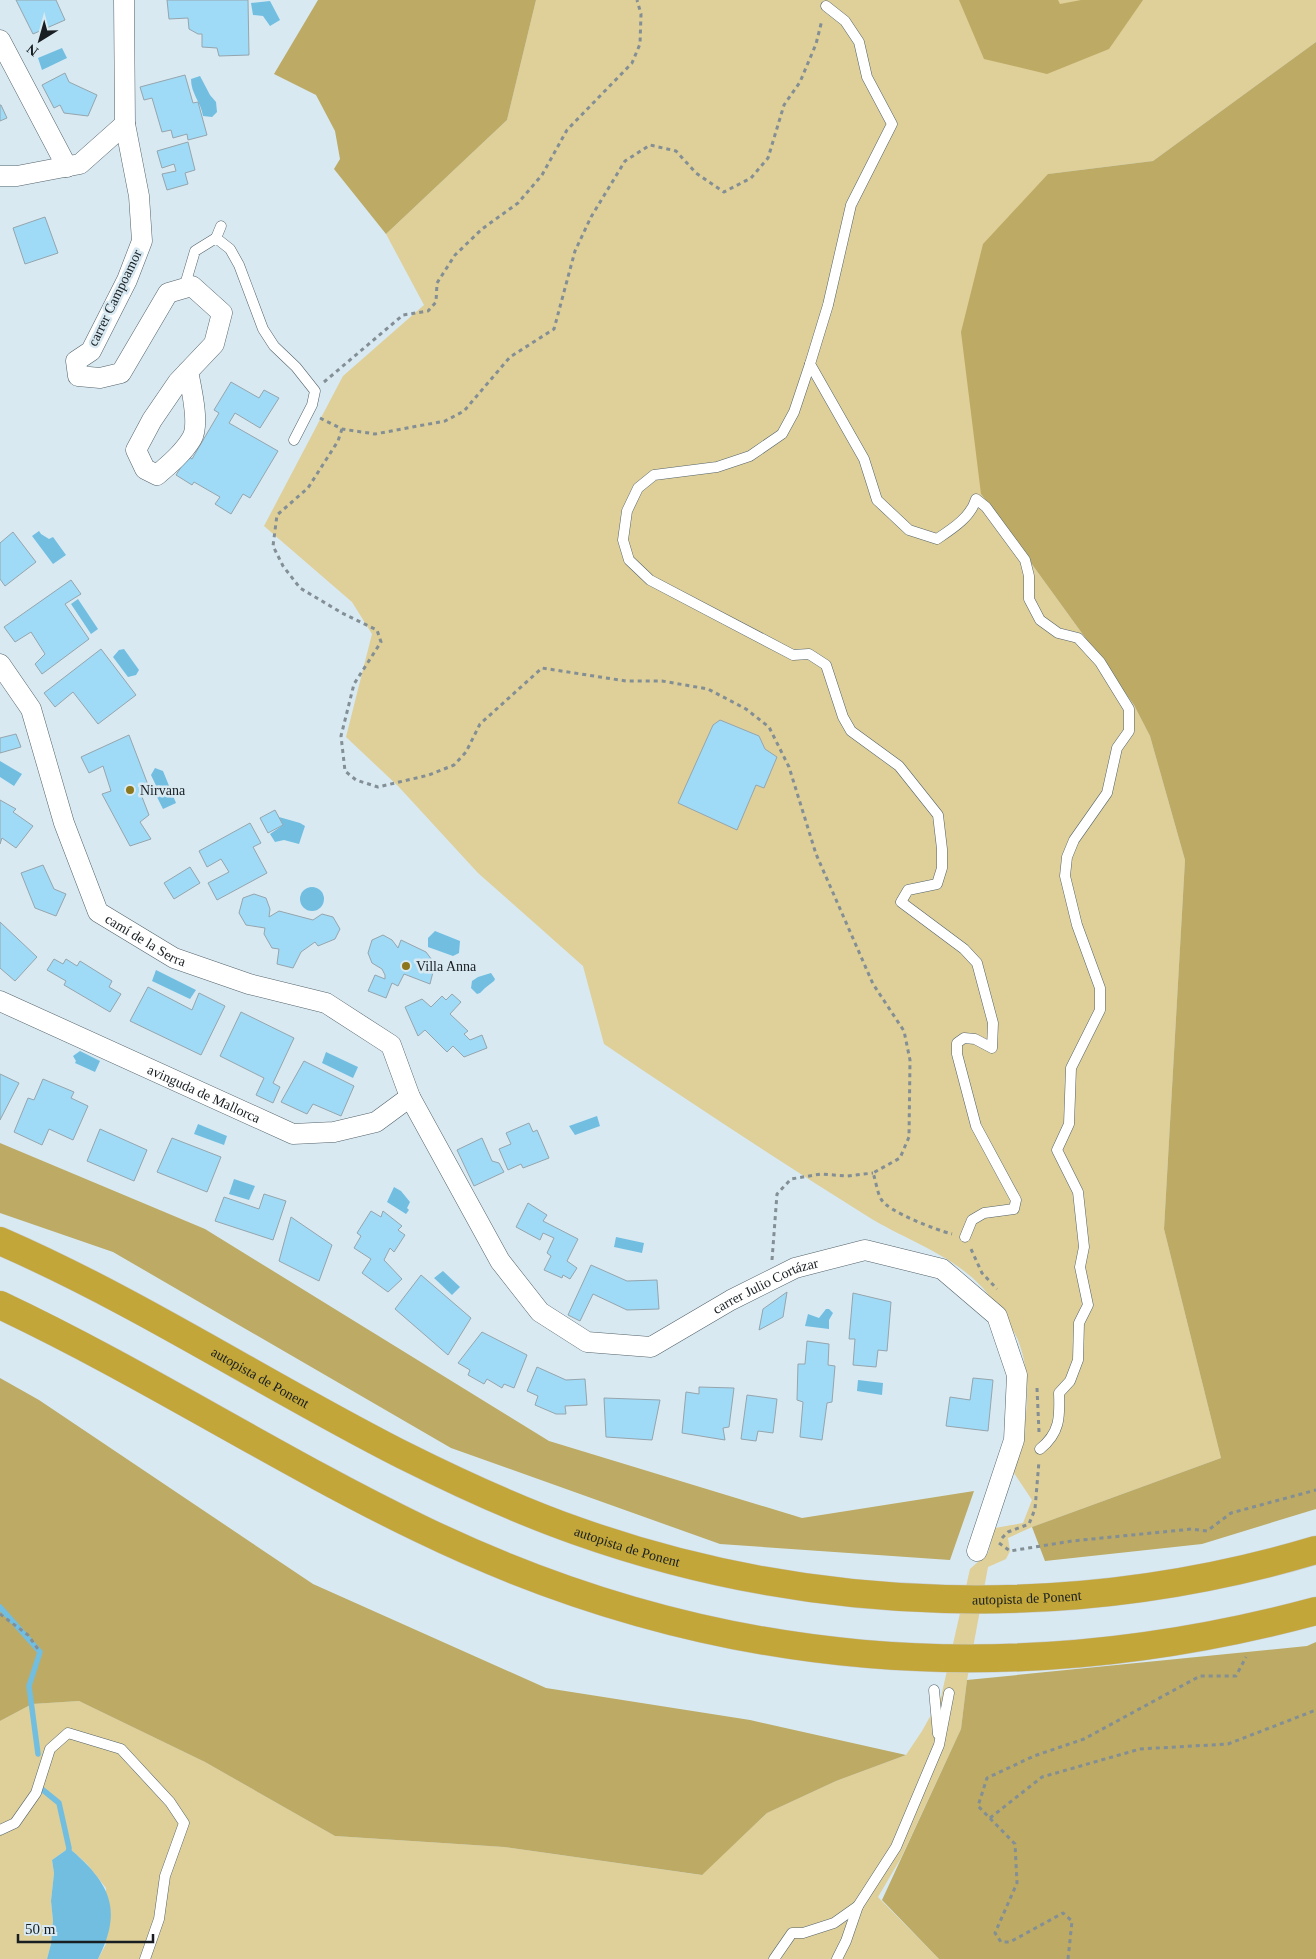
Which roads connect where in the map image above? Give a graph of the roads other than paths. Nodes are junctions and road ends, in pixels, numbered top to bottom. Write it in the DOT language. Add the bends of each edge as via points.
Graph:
graph roads {
  1 [pos="124,0"];
  2 [pos="826,6"];
  3 [pos="0,40"];
  4 [pos="125,124"];
  5 [pos="67,167"];
  6 [pos="0,176"];
  7 [pos="222,226"];
  8 [pos="216,238"];
  9 [pos="184,288"];
  10 [pos="810,364"];
  11 [pos="188,371"];
  12 [pos="294,440"];
  13 [pos="0,664"];
  14 [pos="0,1001"];
  15 [pos="410,1097"];
  16 [pos="965,1238"];
  17 [pos="0,1241"];
  18 [pos="0,1305"];
  19 [pos="1040,1449"];
  20 [pos="985,1550"];
  21 [pos="1316,1550"];
  22 [pos="1316,1611"];
  23 [pos="934,1690"];
  24 [pos="949,1693"];
  25 [pos="939,1744"];
  26 [pos="0,1830"];
  27 [pos="858,1906"];
  28 [pos="145,1959"];
  29 [pos="774,1959"];
  30 [pos="837,1959"];
  1 -- 4 [label="street"];
  2 -- 10 [label="lane" via="845,22 859,42 867,77 892,124 851,205 828,305"];
  3 -- 5 [label="street"];
  4 -- 5 [label="street" via="80,164"];
  4 -- 9 [label="street, carrer Campoamor" via="139,196 142,241 127,280 91,351 76,361 78,376 100,378 121,373 168,293"];
  5 -- 6 [label="street"];
  7 -- 8 [label="lane"];
  8 -- 9 [label="lane" via="196,251"];
  8 -- 12 [label="lane" via="230,249 239,265 270,340 315,391 309,412"];
  9 -- 11 [label="street" via="192,286 222,313 214,344"];
  10 -- 16 [label="lane" via="794,412 782,434 750,456 717,468 654,475 638,488 626,511 623,540 629,560 650,580 793,655 809,654 826,665 843,717 852,731 899,766 938,815 942,868 937,884 908,890 901,902 964,949 977,963 994,1023 992,1048 975,1039 964,1038 957,1043 957,1054 976,1126 1016,1200 1014,1209 984,1213 972,1220"];
  10 -- 19 [label="lane" via="864,459 877,500 909,530 937,539 953,529 974,508 976,499 986,507 1025,560 1029,599 1040,620 1058,633 1078,638 1100,662 1129,709 1129,731 1117,748 1107,793 1074,840 1067,857 1065,876 1077,925 1100,988 1100,1010 1071,1068 1069,1124 1057,1150 1078,1192 1084,1247 1080,1268 1088,1305 1078,1323 1078,1360 1070,1381 1059,1393 1060,1417 1056,1430"];
  13 -- 15 [label="street, camí de la Serra" via="31,709 64,823 98,912 174,958 249,984 326,1003 391,1045"];
  14 -- 15 [label="street, avinguda de Mallorca" via="293,1134 334,1132 376,1122"];
  15 -- 20 [label="street, carrer Julio Cortázar" via="500,1262 540,1312 587,1342 651,1348 732,1300 795,1268 865,1250 942,1269 997,1316 1017,1375 1014,1440 993,1506"];
  17 -- 21 [label="highway, autopista de Ponent" via="108,1293 445,1476 578,1531 715,1571 858,1594 1004,1600 1097,1594 1191,1580 1238,1572"];
  18 -- 22 [label="highway" via="113,1362 378,1508 457,1546 584,1596 696,1628 840,1652 898,1657 1035,1658 1133,1648 1228,1633"];
  23 -- 25 [label="lane"];
  24 -- 25 [label="lane"];
  25 -- 27 [label="lane" via="896,1847"];
  26 -- 28 [label="lane" via="15,1823 36,1793 50,1749 68,1733 121,1749 170,1802 184,1823 164,1876 159,1919"];
  27 -- 29 [label="lane" via="834,1923 803,1934 792,1933"];
  27 -- 30 [label="lane"];
}
